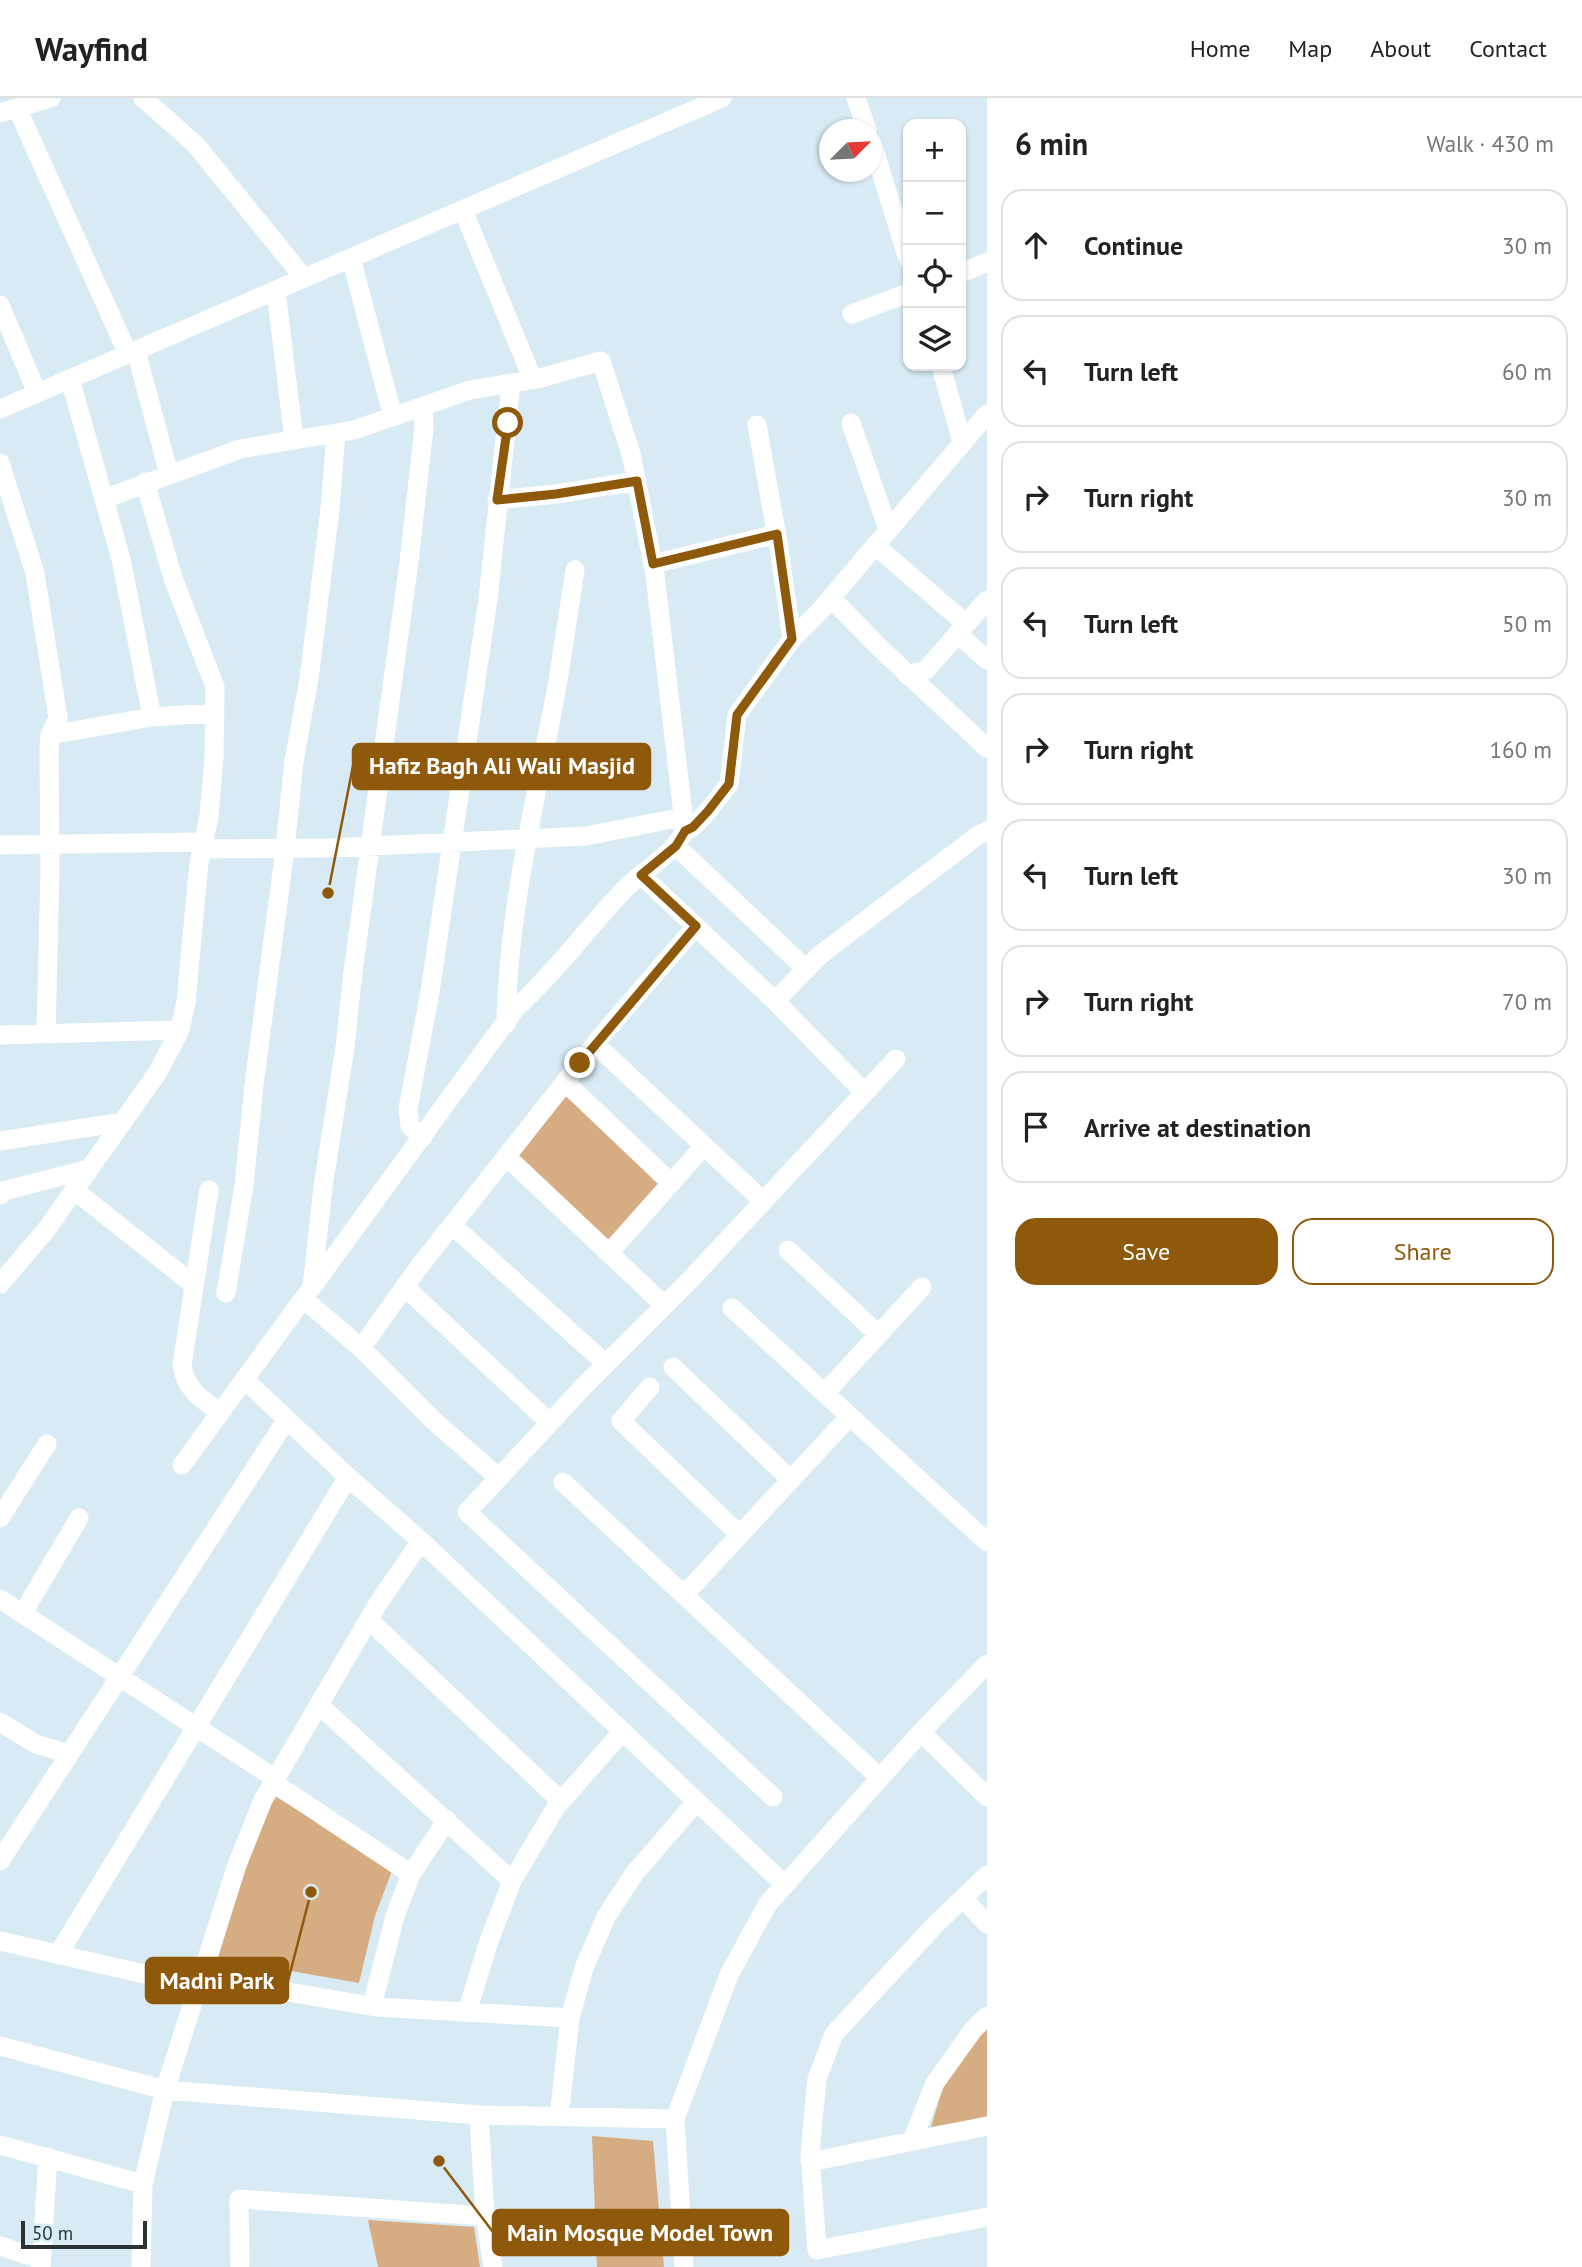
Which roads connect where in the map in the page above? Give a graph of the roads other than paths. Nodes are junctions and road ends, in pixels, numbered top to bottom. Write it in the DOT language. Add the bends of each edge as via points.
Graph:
graph roads {
  1 [pos="51,98"];
  2 [pos="143,98"];
  3 [pos="722,98"];
  4 [pos="856,98"];
  5 [pos="9,110"];
  6 [pos="863,119"];
  7 [pos="882,175"];
  8 [pos="463,210"];
  9 [pos="904,245"];
  10 [pos="351,258"];
  11 [pos="987,262"];
  12 [pos="966,271"];
  13 [pos="304,278"];
  14 [pos="276,290"];
  15 [pos="903,295"];
  16 [pos="0,305"];
  17 [pos="852,314"];
  18 [pos="132,352"];
  19 [pos="943,371"];
  20 [pos="70,379"];
  21 [pos="533,380"];
  22 [pos="511,383"];
  23 [pos="37,393"];
  24 [pos="423,407"];
  25 [pos="0,409"];
  26 [pos="987,414"];
  27 [pos="393,417"];
  28 [pos="851,423"];
  29 [pos="757,425"];
  30 [pos="336,433"];
  31 [pos="294,440"];
  32 [pos="962,442"];
  33 [pos="0,463"];
  34 [pos="169,474"];
  35 [pos="637,481"];
  36 [pos="145,482"];
  37 [pos="104,499"];
  38 [pos="497,500"];
  39 [pos="888,529"];
  40 [pos="777,534"];
  41 [pos="875,545"];
  42 [pos="653,564"];
  43 [pos="575,570"];
  44 [pos="831,598"];
  45 [pos="987,600"];
  46 [pos="962,629"];
  47 [pos="792,639"];
  48 [pos="987,660"];
  49 [pos="907,675"];
  50 [pos="215,713"];
  51 [pos="152,717"];
  52 [pos="50,735"];
  53 [pos="987,748"];
  54 [pos="681,831"];
  55 [pos="987,831"];
  56 [pos="528,838"];
  57 [pos="452,842"];
  58 [pos="50,843"];
  59 [pos="0,845"];
  60 [pos="202,845"];
  61 [pos="370,845"];
  62 [pos="285,849"];
  63 [pos="641,875"];
  64 [pos="696,926"];
  65 [pos="806,969"];
  66 [pos="775,1001"];
  67 [pos="506,1024"];
  68 [pos="180,1030"];
  69 [pos="46,1033"];
  70 [pos="0,1035"];
  71 [pos="595,1044"];
  72 [pos="896,1059"];
  73 [pos="565,1082"];
  74 [pos="864,1092"];
  75 [pos="122,1122"];
  76 [pos="423,1137"];
  77 [pos="0,1142"];
  78 [pos="704,1146"];
  79 [pos="507,1157"];
  80 [pos="89,1169"];
  81 [pos="671,1183"];
  82 [pos="74,1190"];
  83 [pos="209,1190"];
  84 [pos="0,1195"];
  85 [pos="762,1200"];
  86 [pos="453,1225"];
  87 [pos="788,1250"];
  88 [pos="609,1254"];
  89 [pos="0,1284"];
  90 [pos="194,1285"];
  91 [pos="405,1287"];
  92 [pos="922,1287"];
  93 [pos="226,1293"];
  94 [pos="308,1293"];
  95 [pos="664,1306"];
  96 [pos="733,1308"];
  97 [pos="878,1334"];
  98 [pos="361,1348"];
  99 [pos="606,1364"];
  100 [pos="673,1367"];
  101 [pos="244,1379"];
  102 [pos="650,1387"];
  103 [pos="825,1393"];
  104 [pos="220,1412"];
  105 [pos="850,1416"];
  106 [pos="287,1419"];
  107 [pos="550,1423"];
  108 [pos="47,1444"];
  109 [pos="182,1465"];
  110 [pos="348,1477"];
  111 [pos="499,1478"];
  112 [pos="792,1479"];
  113 [pos="564,1482"];
  114 [pos="0,1518"];
  115 [pos="79,1518"];
  116 [pos="740,1535"];
  117 [pos="421,1541"];
  118 [pos="987,1542"];
  119 [pos="684,1595"];
  120 [pos="0,1599"];
  121 [pos="23,1614"];
  122 [pos="369,1620"];
  123 [pos="987,1664"];
  124 [pos="120,1677"];
  125 [pos="319,1705"];
  126 [pos="0,1722"];
  127 [pos="197,1727"];
  128 [pos="622,1732"];
  129 [pos="921,1732"];
  130 [pos="69,1754"];
  131 [pos="880,1779"];
  132 [pos="275,1781"];
  133 [pos="774,1797"];
  134 [pos="987,1797"];
  135 [pos="561,1801"];
  136 [pos="696,1802"];
  137 [pos="447,1820"];
  138 [pos="0,1861"];
  139 [pos="411,1874"];
  140 [pos="987,1875"];
  141 [pos="512,1881"];
  142 [pos="785,1885"];
  143 [pos="963,1899"];
  144 [pos="987,1924"];
  145 [pos="0,1941"];
  146 [pos="59,1953"];
  147 [pos="199,1982"];
  148 [pos="372,2006"];
  149 [pos="467,2012"];
  150 [pos="987,2017"];
  151 [pos="570,2018"];
  152 [pos="0,2046"];
  153 [pos="165,2090"];
  154 [pos="479,2115"];
  155 [pos="559,2117"];
  156 [pos="675,2119"];
  157 [pos="987,2126"];
  158 [pos="912,2141"];
  159 [pos="0,2145"];
  160 [pos="48,2157"];
  161 [pos="810,2161"];
  162 [pos="143,2184"];
  163 [pos="485,2216"];
  164 [pos="987,2217"];
  165 [pos="0,2246"];
  166 [pos="41,2263"];
  167 [pos="141,2267"];
  168 [pos="240,2267"];
  169 [pos="493,2267"];
  170 [pos="684,2267"];
  1 -- 5 [label="street"];
  2 -- 13 [label="street" via="196,145"];
  3 -- 8 [label="street"];
  4 -- 6 [label="street"];
  5 -- 18 [label="street"];
  7 -- 9 [label="street"];
  8 -- 10 [label="street"];
  8 -- 21 [label="street"];
  10 -- 13 [label="street"];
  10 -- 27 [label="street"];
  11 -- 12 [label="street"];
  13 -- 14 [label="street"];
  14 -- 18 [label="street"];
  14 -- 31 [label="street"];
  15 -- 17 [label="street"];
  16 -- 23 [label="street"];
  18 -- 20 [label="street"];
  18 -- 34 [label="street"];
  19 -- 32 [label="street"];
  20 -- 23 [label="street"];
  20 -- 37 [label="street"];
  21 -- 22 [label="street"];
  21 -- 35 [label="street" via="601,361"];
  22 -- 24 [label="street" via="470,390"];
  22 -- 38 [label="street"];
  23 -- 25 [label="street"];
  24 -- 27 [label="street"];
  24 -- 61 [label="street" via="409,562"];
  26 -- 32 [label="street"];
  27 -- 30 [label="street"];
  28 -- 39 [label="street"];
  29 -- 40 [label="street"];
  30 -- 31 [label="street"];
  30 -- 62 [label="street" via="321,585"];
  31 -- 34 [label="street" via="240,449"];
  32 -- 39 [label="street"];
  33 -- 52 [label="street" via="35,573 58,718"];
  34 -- 36 [label="street"];
  35 -- 38 [label="street"];
  35 -- 42 [label="street"];
  36 -- 37 [label="street"];
  36 -- 50 [label="street" via="177,590 215,687"];
  37 -- 51 [label="street" via="121,559"];
  38 -- 57 [label="street" via="488,598"];
  39 -- 41 [label="street"];
  40 -- 42 [label="street"];
  40 -- 47 [label="street"];
  41 -- 44 [label="street"];
  41 -- 46 [label="street"];
  42 -- 54 [label="street"];
  43 -- 56 [label="street"];
  44 -- 47 [label="street"];
  44 -- 49 [label="street"];
  45 -- 46 [label="street"];
  46 -- 48 [label="street"];
  46 -- 49 [label="street" via="926,670"];
  47 -- 54 [label="street" via="737,715 729,784 693,827"];
  49 -- 53 [label="street"];
  50 -- 51 [label="street"];
  50 -- 60 [label="street" via="209,816"];
  51 -- 52 [label="street"];
  52 -- 58 [label="street"];
  54 -- 56 [label="street"];
  54 -- 63 [label="street"];
  54 -- 65 [label="street"];
  55 -- 65 [label="street"];
  56 -- 57 [label="street"];
  56 -- 67 [label="street" via="507,984"];
  57 -- 61 [label="street"];
  57 -- 76 [label="street" via="408,1109 410,1126"];
  58 -- 59 [label="street"];
  58 -- 60 [label="street"];
  58 -- 69 [label="street"];
  60 -- 62 [label="street"];
  60 -- 68 [label="street"];
  61 -- 62 [label="street"];
  61 -- 94 [label="street"];
  62 -- 93 [label="street" via="244,1185"];
  63 -- 64 [label="street"];
  63 -- 67 [label="street" via="570,948"];
  64 -- 66 [label="street"];
  64 -- 71 [label="street"];
  65 -- 66 [label="street"];
  66 -- 74 [label="street"];
  67 -- 76 [label="street"];
  68 -- 69 [label="street"];
  68 -- 75 [label="street" via="158,1072"];
  69 -- 70 [label="street"];
  71 -- 73 [label="street"];
  71 -- 78 [label="street"];
  72 -- 74 [label="street"];
  73 -- 79 [label="street"];
  73 -- 81 [label="street"];
  74 -- 85 [label="street"];
  75 -- 77 [label="street"];
  75 -- 80 [label="street"];
  76 -- 94 [label="street"];
  78 -- 81 [label="street"];
  78 -- 85 [label="street"];
  79 -- 86 [label="street"];
  79 -- 88 [label="street"];
  80 -- 82 [label="street"];
  80 -- 84 [label="street"];
  81 -- 88 [label="street"];
  82 -- 89 [label="street"];
  82 -- 90 [label="street"];
  83 -- 90 [label="street"];
  85 -- 95 [label="street"];
  86 -- 91 [label="street"];
  86 -- 99 [label="street"];
  87 -- 97 [label="street"];
  88 -- 95 [label="street"];
  90 -- 104 [label="street" via="184,1378 194,1394"];
  91 -- 98 [label="street"];
  91 -- 107 [label="street"];
  92 -- 97 [label="street"];
  94 -- 98 [label="street"];
  94 -- 101 [label="street"];
  95 -- 99 [label="street"];
  96 -- 103 [label="street"];
  97 -- 103 [label="street"];
  98 -- 111 [label="street"];
  99 -- 107 [label="street"];
  100 -- 112 [label="street"];
  101 -- 104 [label="street"];
  101 -- 106 [label="street"];
  102 -- 116 [label="street" via="621,1422"];
  103 -- 105 [label="street"];
  104 -- 109 [label="street"];
  105 -- 112 [label="street"];
  105 -- 118 [label="street"];
  106 -- 110 [label="street"];
  106 -- 124 [label="street"];
  107 -- 111 [label="street"];
  108 -- 114 [label="street"];
  110 -- 117 [label="street"];
  110 -- 127 [label="street"];
  111 -- 133 [label="street" via="467,1512"];
  112 -- 116 [label="street"];
  113 -- 119 [label="street"];
  115 -- 121 [label="street"];
  116 -- 119 [label="street"];
  117 -- 122 [label="street"];
  117 -- 128 [label="street"];
  119 -- 131 [label="street"];
  120 -- 121 [label="street"];
  121 -- 124 [label="street"];
  122 -- 125 [label="street"];
  122 -- 135 [label="street"];
  123 -- 129 [label="street"];
  124 -- 127 [label="street"];
  124 -- 130 [label="street"];
  125 -- 132 [label="street"];
  125 -- 137 [label="street"];
  126 -- 130 [label="street" via="36,1744"];
  127 -- 132 [label="street"];
  127 -- 146 [label="street"];
  128 -- 135 [label="street"];
  128 -- 136 [label="street"];
  129 -- 131 [label="street"];
  129 -- 134 [label="street"];
  130 -- 138 [label="street"];
  131 -- 142 [label="street"];
  132 -- 139 [label="street"];
  132 -- 147 [label="street" via="237,1865"];
  135 -- 141 [label="street"];
  136 -- 142 [label="street"];
  136 -- 151 [label="street" via="634,1874 606,1917 584,1968"];
  137 -- 139 [label="street"];
  137 -- 141 [label="street"];
  139 -- 148 [label="street"];
  140 -- 143 [label="street"];
  141 -- 149 [label="street"];
  142 -- 156 [label="street" via="767,1905 729,1975"];
  143 -- 144 [label="street"];
  143 -- 161 [label="street" via="834,2034 817,2079"];
  145 -- 146 [label="street"];
  146 -- 147 [label="street"];
  147 -- 148 [label="street"];
  147 -- 153 [label="street"];
  148 -- 149 [label="street"];
  149 -- 151 [label="street"];
  150 -- 158 [label="street" via="935,2082"];
  151 -- 155 [label="street"];
  152 -- 153 [label="street"];
  153 -- 154 [label="street"];
  153 -- 162 [label="street"];
  154 -- 155 [label="street"];
  154 -- 163 [label="street"];
  155 -- 156 [label="street"];
  156 -- 170 [label="street"];
  157 -- 158 [label="street"];
  158 -- 161 [label="street"];
  159 -- 160 [label="street"];
  160 -- 162 [label="street"];
  160 -- 166 [label="street"];
  161 -- 164 [label="street" via="817,2250"];
  162 -- 167 [label="street"];
  163 -- 168 [label="street" via="239,2199"];
  163 -- 169 [label="street"];
  165 -- 166 [label="street"];
}
